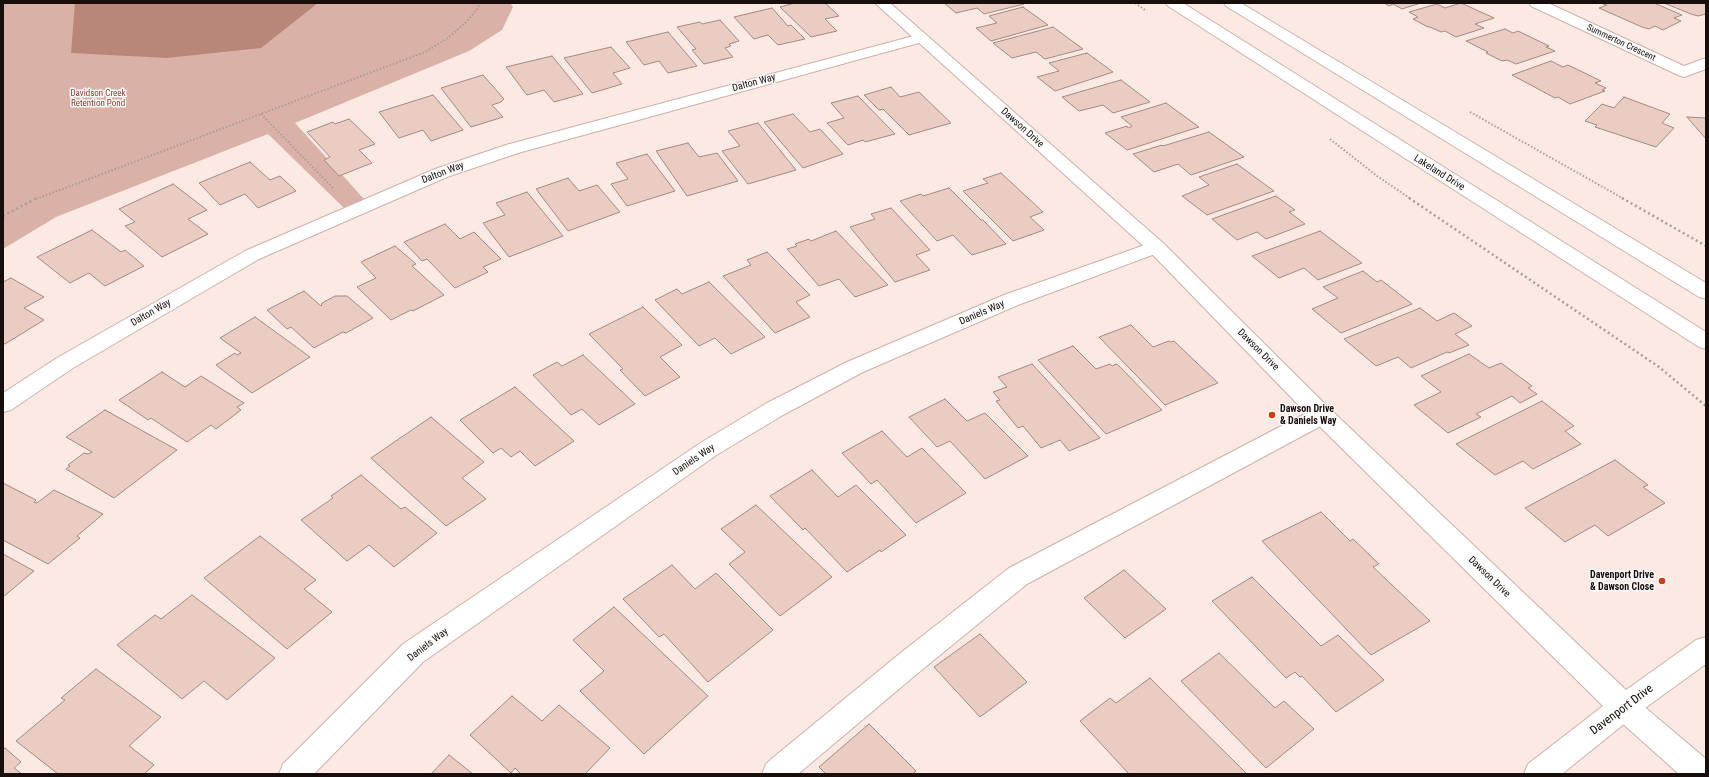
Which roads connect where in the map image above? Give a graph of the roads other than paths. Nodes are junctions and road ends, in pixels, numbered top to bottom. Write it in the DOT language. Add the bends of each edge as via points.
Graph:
graph roads {
  1 [pos="882,3"];
  2 [pos="1173,3"];
  3 [pos="1231,3"];
  4 [pos="1536,3"];
  5 [pos="921,38"];
  6 [pos="1706,63"];
  7 [pos="1156,247"];
  8 [pos="1706,292"];
  9 [pos="1662,314"];
  10 [pos="1706,342"];
  11 [pos="1706,352"];
  12 [pos="3,404"];
  13 [pos="1322,415"];
  14 [pos="1706,649"];
  15 [pos="1624,707"];
  16 [pos="294,774"];
  17 [pos="777,774"];
  18 [pos="1540,774"];
  19 [pos="1702,774"];
  1 -- 5 [label="street, Dawson Drive"];
  2 -- 9 [label="street, Lakeland Drive"];
  3 -- 8 [label="street"];
  4 -- 6 [label="street, Summerton Crescent" via="1684,72"];
  5 -- 7 [label="street, Dawson Drive"];
  5 -- 12 [label="street, Dalton Way" via="512,148 441,173 252,255 65,363"];
  7 -- 13 [label="street, Dawson Drive"];
  7 -- 16 [label="street, Daniels Way" via="1011,300 855,367 775,409 710,448 413,653"];
  9 -- 10 [label="street, Lakeland Drive"];
  9 -- 11 [label="street"];
  13 -- 15 [label="street, Dawson Drive"];
  13 -- 17 [label="street" via="1018,576"];
  14 -- 15 [label="street, Davenport Drive"];
  15 -- 18 [label="street, Davenport Drive"];
  15 -- 19 [label="street, Dawson Drive"];
}
